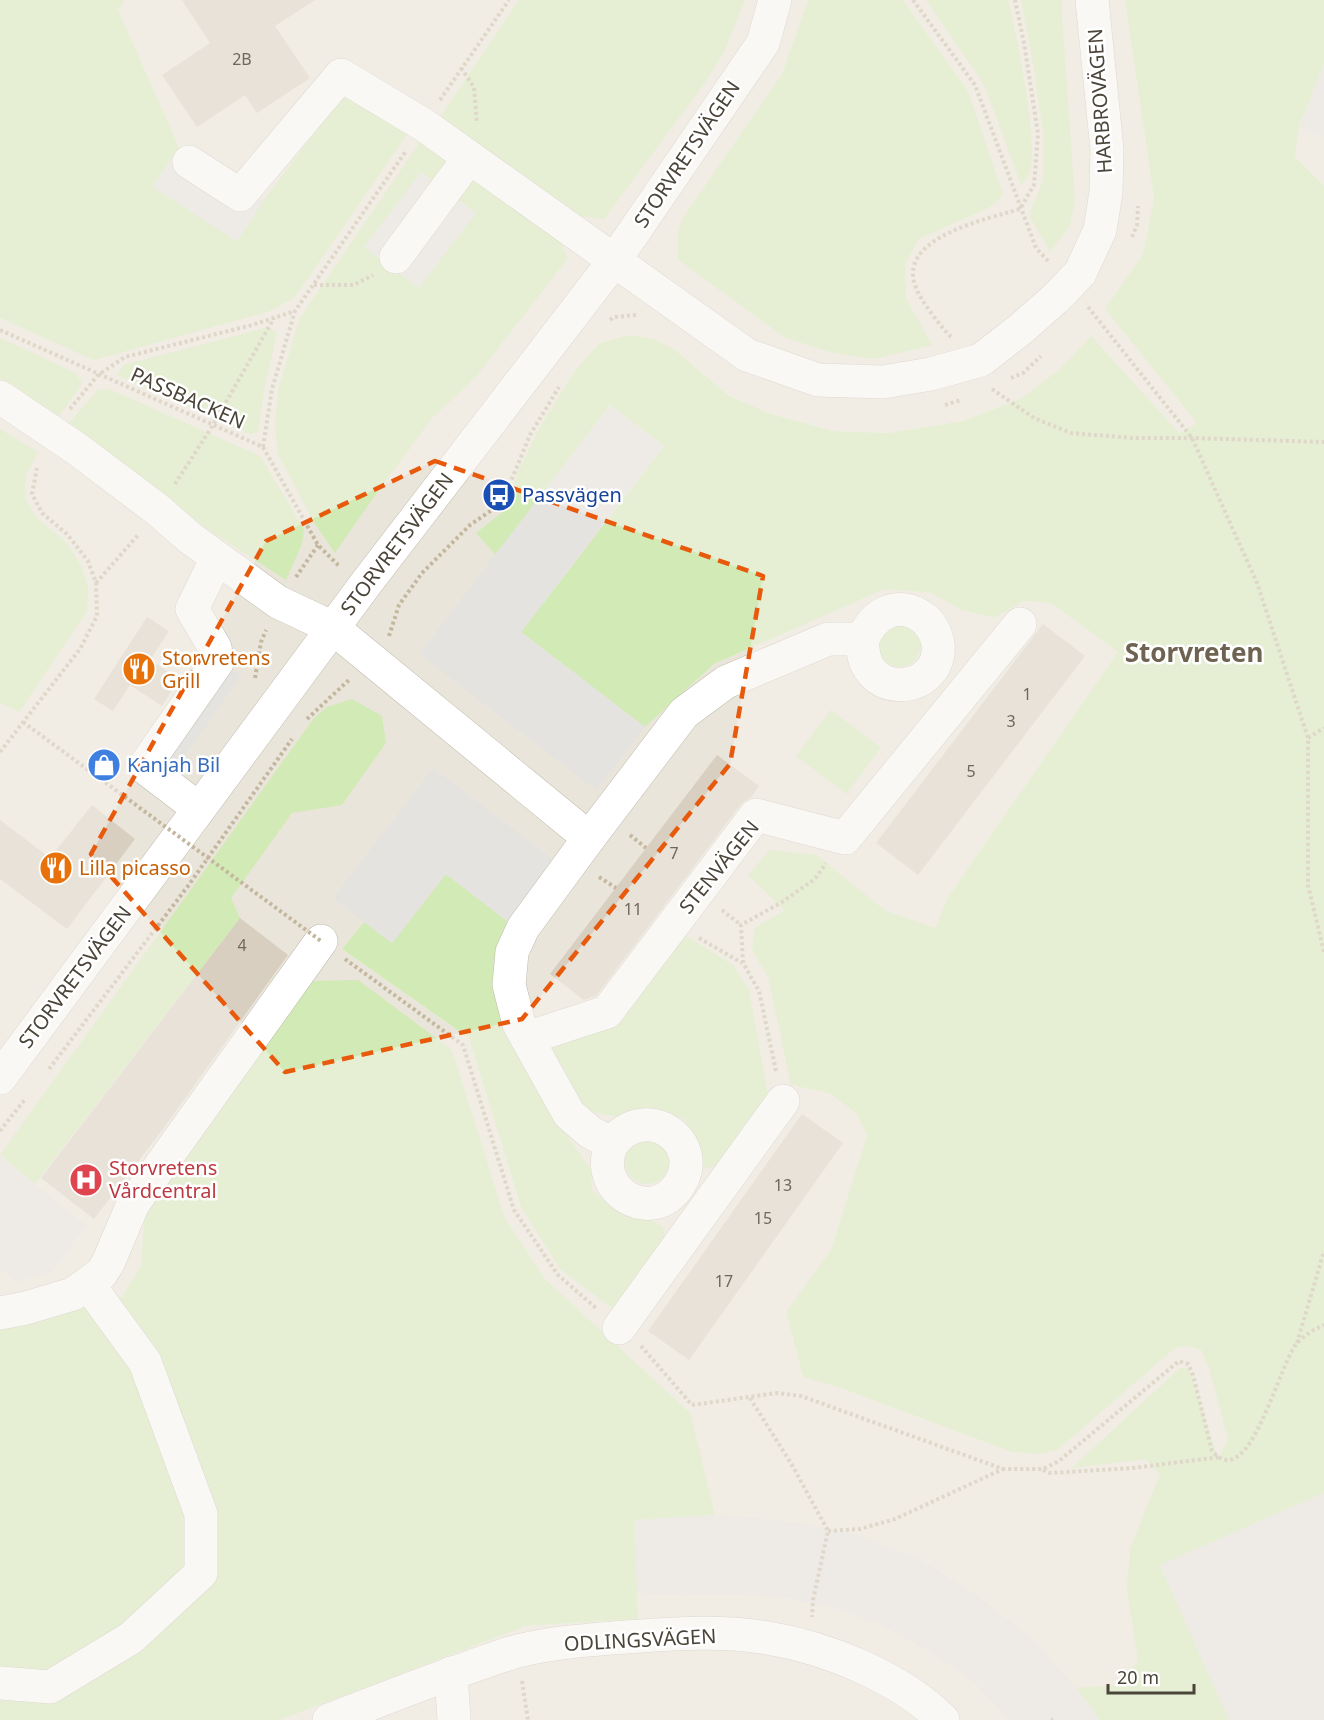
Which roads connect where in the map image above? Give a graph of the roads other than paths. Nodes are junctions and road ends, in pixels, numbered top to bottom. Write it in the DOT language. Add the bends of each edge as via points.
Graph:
graph roads {
  1 [pos="775,0"];
  2 [pos="1092,0"];
  3 [pos="469,158"];
  4 [pos="189,162"];
  5 [pos="396,257"];
  6 [pos="614,261"];
  7 [pos="0,398"];
  8 [pos="217,558"];
  9 [pos="1020,624"];
  10 [pos="333,628"];
  11 [pos="863,639"];
  12 [pos="930,672"];
  13 [pos="963,694"];
  14 [pos="199,809"];
  15 [pos="589,838"];
  16 [pos="330,948"];
  17 [pos="527,1038"];
  18 [pos="0,1078"];
  19 [pos="783,1101"];
  20 [pos="612,1144"];
  21 [pos="685,1169"];
  22 [pos="726,1180"];
  23 [pos="657,1202"];
  24 [pos="680,1244"];
  25 [pos="88,1284"];
  26 [pos="0,1313"];
  27 [pos="620,1328"];
  28 [pos="451,1673"];
  29 [pos="0,1683"];
  30 [pos="329,1720"];
  31 [pos="454,1720"];
  32 [pos="943,1720"];
  1 -- 6 [label="street, STORVRETSVÄGEN" via="763,43"];
  2 -- 6 [label="street, HARBROVÄGEN" via="1107,150 1100,231 1073,287 981,360 883,382 818,380 747,354"];
  3 -- 4 [label="street, HARBROVÄGEN" via="424,125 341,75 240,195"];
  3 -- 5 [label="street"];
  3 -- 6 [label="street, HARBROVÄGEN"];
  6 -- 10 [label="street, STORVRETSVÄGEN"];
  7 -- 8 [label="street" via="77,449"];
  8 -- 10 [label="street" via="278,602"];
  8 -- 14 [label="street" via="192,609 215,648 218,661 144,767"];
  9 -- 13 [label="street"];
  10 -- 14 [label="street, STORVRETSVÄGEN"];
  10 -- 15 [label="street"];
  11 -- 12 [label="street" via="863,659 881,681 902,686 919,681"];
  11 -- 12 [label="street" via="873,620 885,612 913,612 924,618 937,639 936,661"];
  11 -- 15 [label="street" via="828,639 726,682 684,713"];
  12 -- 13 [label="street"];
  13 -- 17 [label="street, STENVÄGEN" via="844,838 756,815 608,1012"];
  14 -- 18 [label="street, STORVRETSVÄGEN"];
  15 -- 17 [label="street" via="523,928 512,952 509,985 519,1024"];
  16 -- 25 [label="street" via="133,1204 108,1263"];
  17 -- 20 [label="street" via="569,1114"];
  19 -- 22 [label="street"];
  20 -- 21 [label="street" via="635,1126 660,1126 680,1143"];
  20 -- 23 [label="street" via="607,1167 617,1190 634,1201"];
  21 -- 22 [label="street"];
  21 -- 23 [label="street" via="674,1192"];
  22 -- 24 [label="street"];
  23 -- 24 [label="street"];
  24 -- 27 [label="street"];
  25 -- 26 [label="street" via="73,1294"];
  25 -- 29 [label="street" via="145,1362 201,1514 201,1573 131,1638 50,1687"];
  28 -- 30 [label="street, ODLINGSVÄGEN"];
  28 -- 31 [label="street"];
  28 -- 32 [label="street, ODLINGSVÄGEN" via="519,1651 582,1640 706,1635 766,1638 810,1647 883,1676"];
}
